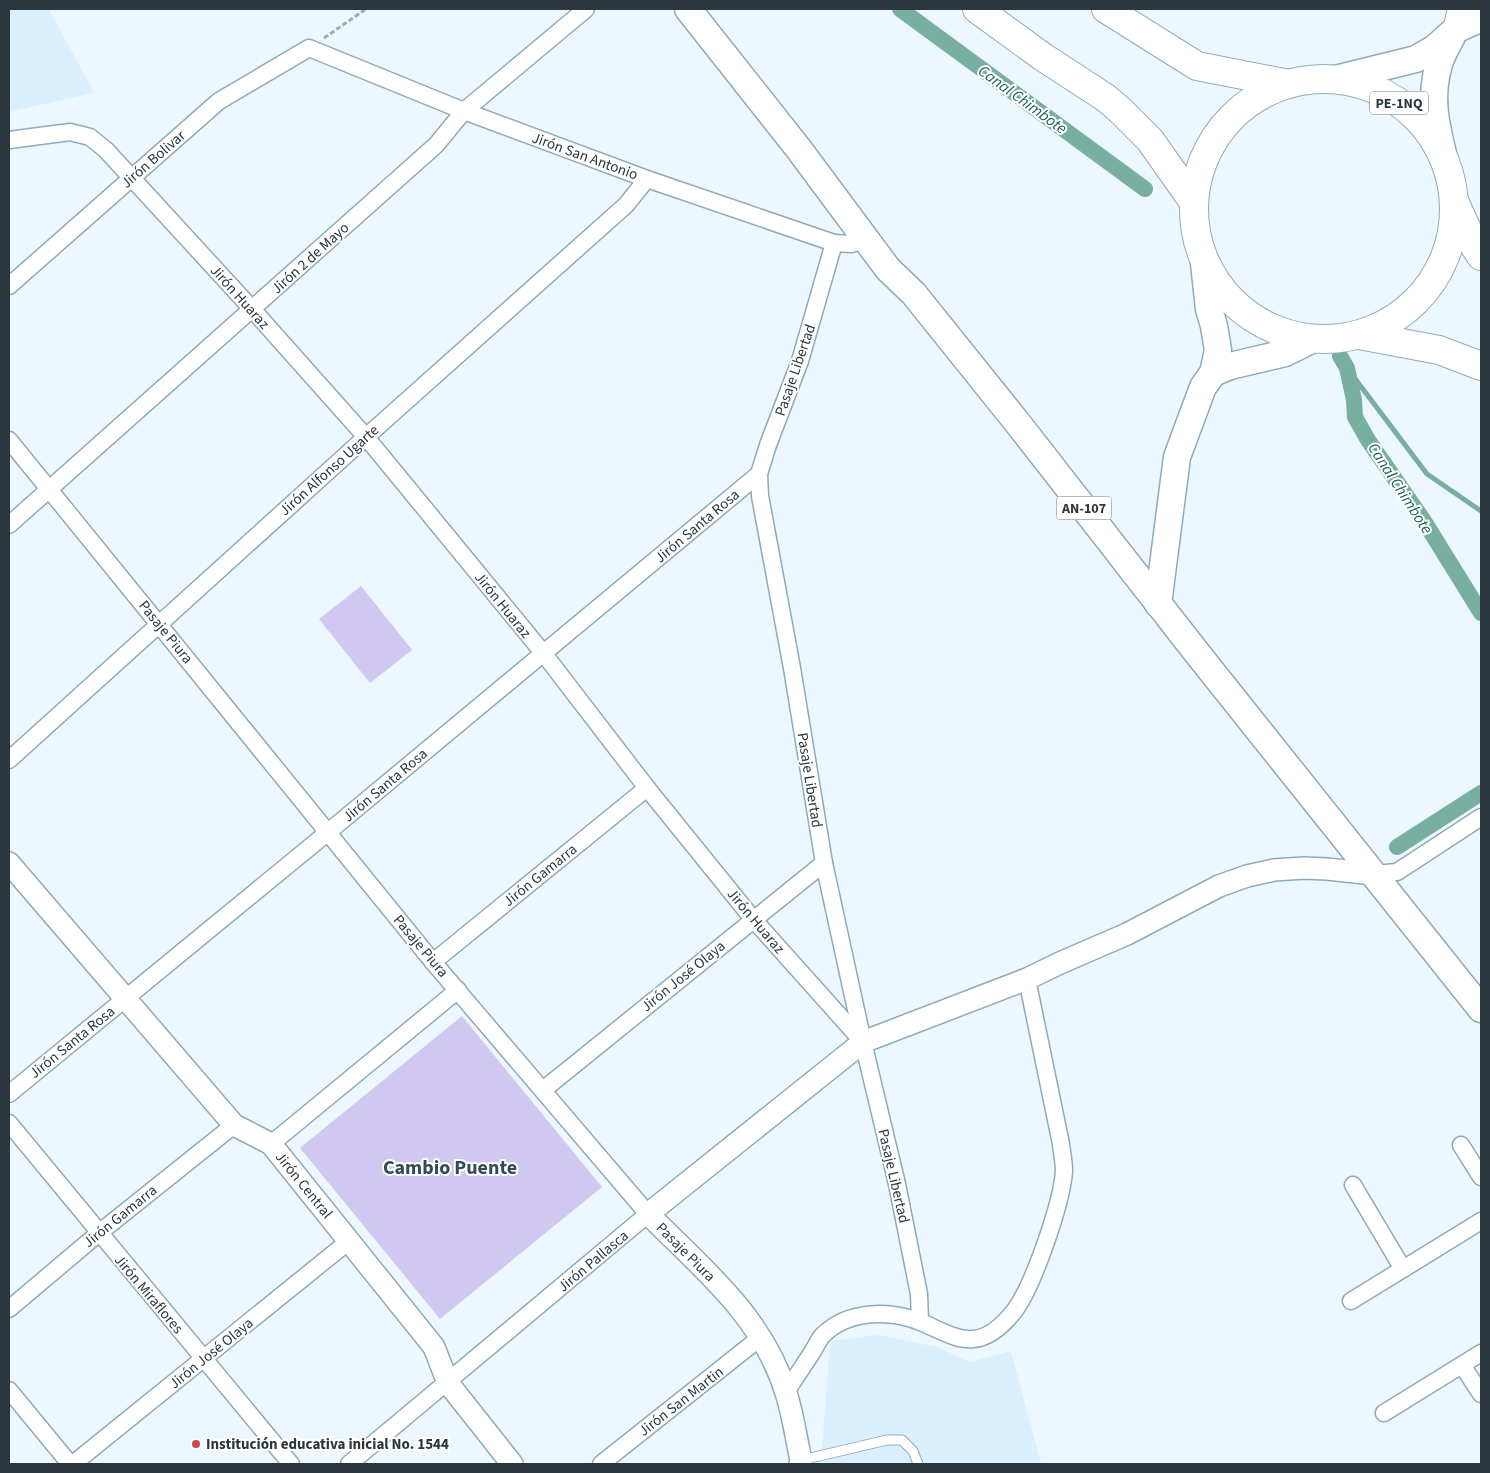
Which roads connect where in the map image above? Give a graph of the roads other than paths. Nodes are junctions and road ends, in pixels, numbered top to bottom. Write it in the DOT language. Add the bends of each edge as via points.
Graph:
graph roads {
  1 [pos="586,9"];
  2 [pos="688,9"];
  3 [pos="977,9"];
  4 [pos="1106,9"];
  5 [pos="1457,20"];
  6 [pos="1481,20"];
  7 [pos="309,48"];
  8 [pos="1335,79"];
  9 [pos="1289,84"];
  10 [pos="464,111"];
  11 [pos="9,140"];
  12 [pos="1444,158"];
  13 [pos="131,178"];
  14 [pos="647,179"];
  15 [pos="1193,201"];
  16 [pos="1455,203"];
  17 [pos="865,240"];
  18 [pos="834,243"];
  19 [pos="1481,256"];
  20 [pos="1204,263"];
  21 [pos="9,286"];
  22 [pos="252,309"];
  23 [pos="1359,334"];
  24 [pos="1313,339"];
  25 [pos="1481,366"];
  26 [pos="1213,373"];
  27 [pos="366,437"];
  28 [pos="9,440"];
  29 [pos="759,474"];
  30 [pos="49,489"];
  31 [pos="9,525"];
  32 [pos="1158,604"];
  33 [pos="159,624"];
  34 [pos="544,654"];
  35 [pos="9,760"];
  36 [pos="647,788"];
  37 [pos="1481,818"];
  38 [pos="328,833"];
  39 [pos="9,863"];
  40 [pos="824,863"];
  41 [pos="1374,874"];
  42 [pos="753,919"];
  43 [pos="433,962"];
  44 [pos="1027,979"];
  45 [pos="458,990"];
  46 [pos="125,999"];
  47 [pos="1481,1009"];
  48 [pos="863,1042"];
  49 [pos="543,1090"];
  50 [pos="9,1094"];
  51 [pos="9,1123"];
  52 [pos="234,1125"];
  53 [pos="271,1144"];
  54 [pos="1461,1145"];
  55 [pos="1481,1177"];
  56 [pos="1353,1185"];
  57 [pos="648,1214"];
  58 [pos="1481,1221"];
  59 [pos="98,1233"];
  60 [pos="349,1241"];
  61 [pos="1403,1269"];
  62 [pos="1351,1301"];
  63 [pos="9,1309"];
  64 [pos="920,1321"];
  65 [pos="762,1337"];
  66 [pos="1481,1353"];
  67 [pos="203,1359"];
  68 [pos="1462,1365"];
  69 [pos="448,1383"];
  70 [pos="9,1390"];
  71 [pos="786,1392"];
  72 [pos="1481,1394"];
  73 [pos="1384,1413"];
  74 [pos="801,1462"];
  75 [pos="71,1464"];
  76 [pos="291,1464"];
  77 [pos="349,1464"];
  78 [pos="512,1464"];
  79 [pos="601,1464"];
  80 [pos="918,1464"];
  1 -- 10 [label="street, Jirón 2 de Mayo"];
  2 -- 17 [label="main road, AN-107" via="798,148"];
  3 -- 15 [label="highway" via="1121,111 1150,140"];
  4 -- 9 [label="highway, PE-1NQ" via="1197,66"];
  5 -- 6 [label="main road"];
  5 -- 8 [label="main road" via="1435,48 1416,58"];
  5 -- 12 [label="main road" via="1439,63 1434,86 1434,116"];
  7 -- 10 [label="street, Jirón San Antonio"];
  7 -- 13 [label="street, Jirón Bolivar" via="219,101"];
  8 -- 9 [label="highway, PE-1NQ"];
  8 -- 12 [label="highway, PE-1NQ" via="1370,87 1401,104 1426,128"];
  9 -- 15 [label="highway, PE-1NQ" via="1252,100 1222,127 1202,162"];
  10 -- 14 [label="street, Jirón San Antonio"];
  10 -- 22 [label="street, Jirón 2 de Mayo" via="436,145"];
  11 -- 13 [label="street" via="70,132 90,138 106,150"];
  12 -- 16 [label="highway, PE-1NQ" via="1452,180"];
  13 -- 21 [label="street, Jirón Bolivar"];
  13 -- 22 [label="street, Jirón Huaraz"];
  14 -- 18 [label="street, Jirón San Antonio"];
  14 -- 27 [label="street, Jirón Alfonso Ugarte" via="626,205"];
  15 -- 20 [label="highway, PE-1NQ" via="1195,233"];
  16 -- 19 [label="highway, PE-1NQ"];
  16 -- 23 [label="highway, PE-1NQ" via="1449,246 1430,285 1399,316"];
  17 -- 18 [label="street, Jirón San Antonio" via="851,244"];
  17 -- 32 [label="main road, AN-107" via="921,302"];
  18 -- 29 [label="street, Pasaje Libertad" via="800,361"];
  20 -- 24 [label="highway, PE-1NQ" via="1223,293 1248,316 1279,332"];
  20 -- 26 [label="main road" via="1218,350"];
  22 -- 27 [label="street, Jirón Huaraz"];
  22 -- 30 [label="street, Jirón 2 de Mayo"];
  23 -- 24 [label="highway, PE-1NQ"];
  23 -- 25 [label="highway, PE-1NQ" via="1439,350"];
  24 -- 26 [label="main road" via="1285,353"];
  26 -- 32 [label="main road" via="1203,387 1177,456"];
  27 -- 33 [label="street, Jirón Alfonso Ugarte"];
  27 -- 34 [label="street, Jirón Huaraz"];
  28 -- 30 [label="street, Pasaje Piura"];
  29 -- 34 [label="street, Jirón Santa Rosa"];
  29 -- 40 [label="street, Pasaje Libertad" via="764,522"];
  30 -- 31 [label="street, Jirón 2 de Mayo"];
  30 -- 33 [label="street, Pasaje Piura"];
  32 -- 41 [label="main road, AN-107"];
  33 -- 35 [label="street, Jirón Alfonso Ugarte"];
  33 -- 38 [label="street, Pasaje Piura"];
  34 -- 36 [label="street, Jirón Huaraz"];
  34 -- 38 [label="street, Jirón Santa Rosa"];
  36 -- 42 [label="street, Jirón Huaraz"];
  36 -- 43 [label="street, Jirón Gamarra"];
  37 -- 41 [label="street" via="1397,872"];
  38 -- 43 [label="street, Pasaje Piura"];
  38 -- 46 [label="street, Jirón Santa Rosa"];
  39 -- 46 [label="street, Jirón Central"];
  40 -- 42 [label="street, Jirón José Olaya"];
  40 -- 48 [label="street, Pasaje Libertad"];
  41 -- 44 [label="street, Jirón Pallasca" via="1304,868 1247,876 1219,886 1126,934"];
  41 -- 47 [label="main road, AN-107"];
  42 -- 48 [label="street, Jirón Huaraz"];
  42 -- 49 [label="street, Jirón José Olaya"];
  43 -- 45 [label="street, Pasaje Piura"];
  44 -- 48 [label="street, Jirón Pallasca"];
  44 -- 64 [label="street" via="1061,1144 1064,1170 1057,1206 1031,1281 1016,1309 995,1332 973,1339 956,1336"];
  45 -- 49 [label="street, Pasaje Piura"];
  45 -- 53 [label="street"];
  46 -- 50 [label="street, Jirón Santa Rosa"];
  46 -- 52 [label="street, Jirón Central"];
  48 -- 57 [label="street, Jirón Pallasca"];
  48 -- 64 [label="street, Pasaje Libertad" via="920,1294"];
  49 -- 57 [label="street, Pasaje Piura"];
  51 -- 59 [label="street, Jirón Miraflores"];
  52 -- 53 [label="street, Jirón Central"];
  52 -- 59 [label="street, Jirón Gamarra"];
  53 -- 60 [label="street, Jirón Central"];
  54 -- 55 [label="street"];
  56 -- 61 [label="street"];
  57 -- 65 [label="street, Pasaje Piura" via="739,1307"];
  57 -- 69 [label="street, Jirón Pallasca"];
  58 -- 61 [label="street"];
  59 -- 63 [label="street, Jirón Gamarra"];
  59 -- 67 [label="street, Jirón Miraflores"];
  60 -- 67 [label="street, Jirón José Olaya"];
  60 -- 69 [label="street, Jirón Central" via="434,1347"];
  61 -- 62 [label="street"];
  64 -- 71 [label="street" via="888,1314 868,1314 842,1322 823,1335"];
  65 -- 71 [label="street, Pasaje Piura"];
  65 -- 79 [label="street, Jirón San Martin"];
  66 -- 68 [label="street"];
  67 -- 75 [label="street, Jirón José Olaya"];
  67 -- 76 [label="street, Jirón Miraflores"];
  68 -- 72 [label="street"];
  68 -- 73 [label="street"];
  69 -- 77 [label="street, Jirón Pallasca"];
  69 -- 78 [label="street, Jirón Central"];
  70 -- 75 [label="street"];
  71 -- 74 [label="street, Pasaje Piura"];
  74 -- 80 [label="lane" via="887,1440 902,1440 913,1451"];
}
